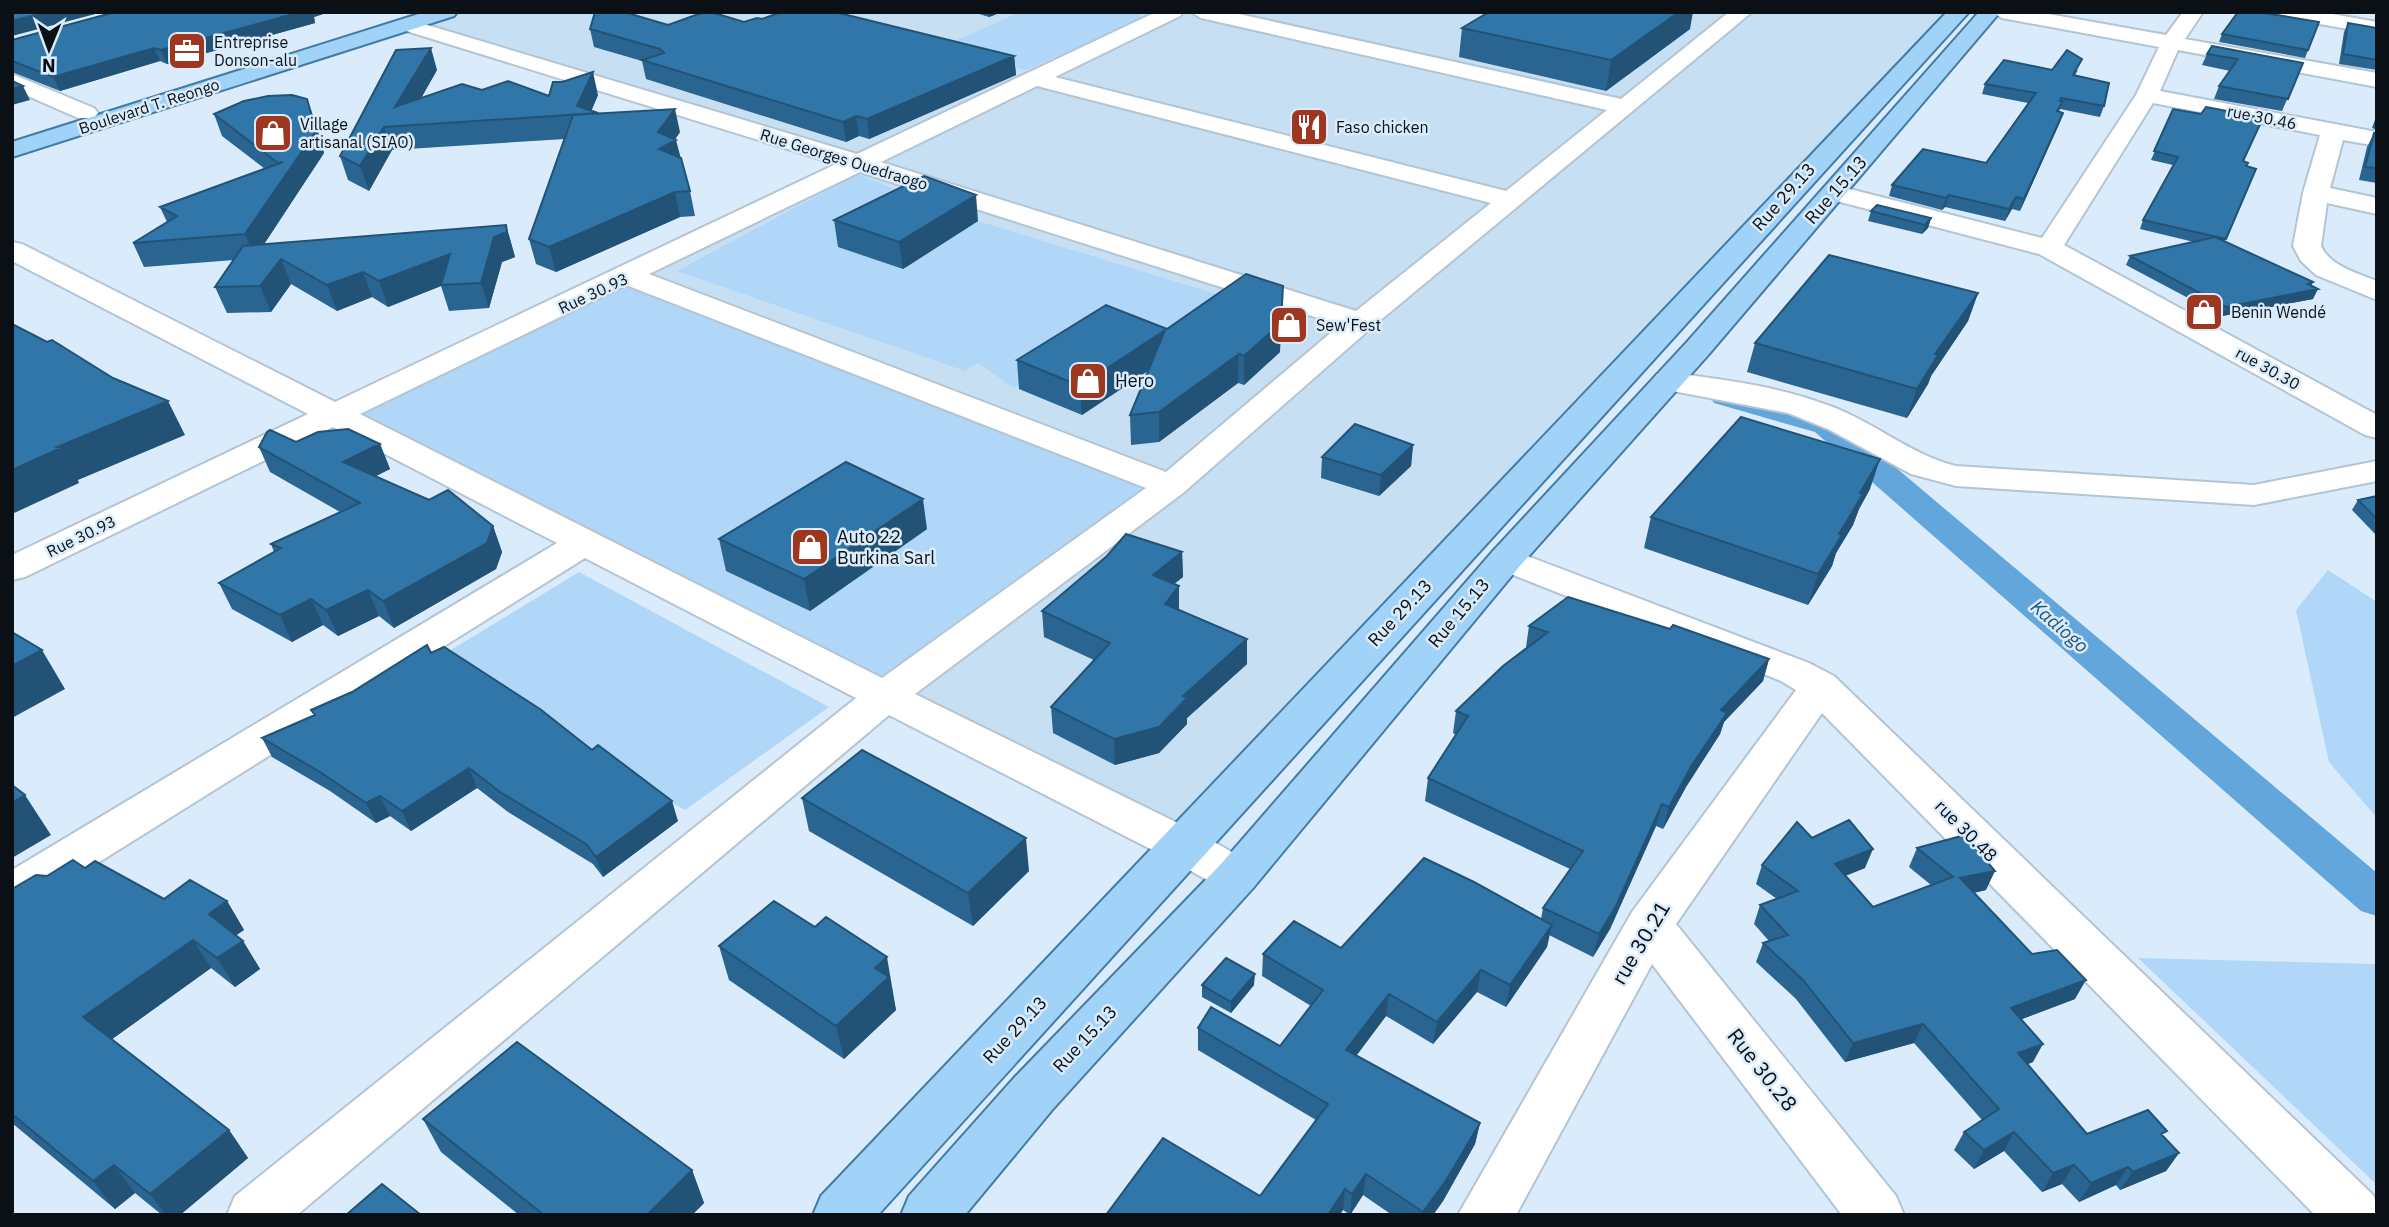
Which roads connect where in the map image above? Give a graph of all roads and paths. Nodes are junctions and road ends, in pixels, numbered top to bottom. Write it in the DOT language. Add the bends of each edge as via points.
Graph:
graph roads {
  1 [pos="447,12"];
  2 [pos="1173,12"];
  3 [pos="1201,12"];
  4 [pos="1742,12"];
  5 [pos="1959,12"];
  6 [pos="1990,12"];
  7 [pos="2001,12"];
  8 [pos="2193,12"];
  9 [pos="2284,12"];
  10 [pos="409,18"];
  11 [pos="2377,28"];
  12 [pos="2171,43"];
  13 [pos="1036,79"];
  14 [pos="2377,80"];
  15 [pos="12,81"];
  16 [pos="2147,95"];
  17 [pos="1623,107"];
  18 [pos="86,113"];
  19 [pos="2333,130"];
  20 [pos="12,136"];
  21 [pos="2377,139"];
  22 [pos="12,150"];
  23 [pos="859,163"];
  24 [pos="1834,193"];
  25 [pos="2316,193"];
  26 [pos="1511,201"];
  27 [pos="2377,206"];
  28 [pos="2049,248"];
  29 [pos="12,250"];
  30 [pos="628,276"];
  31 [pos="2377,291"];
  32 [pos="1361,322"];
  33 [pos="1668,381"];
  34 [pos="334,415"];
  35 [pos="2377,428"];
  36 [pos="2377,471"];
  37 [pos="1171,486"];
  38 [pos="583,543"];
  39 [pos="1506,559"];
  40 [pos="12,569"];
  41 [pos="1820,687"];
  42 [pos="885,696"];
  43 [pos="1184,846"];
  44 [pos="1237,876"];
  45 [pos="12,893"];
  46 [pos="1649,925"];
  47 [pos="255,1215"];
  48 [pos="841,1215"];
  49 [pos="929,1215"];
  50 [pos="1486,1215"];
  51 [pos="1876,1215"];
  52 [pos="2354,1215"];
  1 -- 10 [label="main road, Boulevard T. Reongo"];
  2 -- 13 [label="street, Rue 30.93"];
  3 -- 17 [label="street"];
  4 -- 17 [label="street"];
  5 -- 43 [label="main road, Rue 29.13"];
  6 -- 24 [label="main road, Rue 15.13"];
  7 -- 12 [label="street"];
  8 -- 12 [label="street"];
  9 -- 11 [label="street"];
  10 -- 18 [label="main road, Boulevard T. Reongo"];
  10 -- 22 [label="main road, Boulevard T. Reongo"];
  10 -- 23 [label="street, Rue Georges Ouedraogo"];
  12 -- 14 [label="street"];
  12 -- 16 [label="street"];
  13 -- 23 [label="street, Rue 30.93"];
  13 -- 26 [label="street"];
  15 -- 18 [label="street"];
  16 -- 19 [label="street, rue 30.46"];
  16 -- 28 [label="street"];
  17 -- 26 [label="street"];
  18 -- 20 [label="main road, Boulevard T. Reongo"];
  19 -- 21 [label="street, rue 30.46"];
  19 -- 25 [label="street"];
  23 -- 30 [label="street, Rue 30.93"];
  23 -- 32 [label="street, Rue Georges Ouedraogo"];
  24 -- 28 [label="street, rue 30.30"];
  24 -- 33 [label="main road, Rue 15.13"];
  25 -- 27 [label="street"];
  25 -- 31 [label="street" via="2309,253 2319,264"];
  26 -- 32 [label="street"];
  28 -- 35 [label="street, rue 30.30"];
  29 -- 34 [label="street"];
  30 -- 34 [label="street, Rue 30.93"];
  30 -- 37 [label="street"];
  32 -- 37 [label="street"];
  33 -- 36 [label="street" via="1756,395 1811,410 1928,471 1956,477 2254,495"];
  33 -- 39 [label="main road, Rue 15.13"];
  34 -- 38 [label="street"];
  34 -- 40 [label="street, Rue 30.93"];
  37 -- 42 [label="street"];
  38 -- 42 [label="street"];
  38 -- 45 [label="street"];
  39 -- 41 [label="street, rue 30.48" via="1795,672"];
  39 -- 44 [label="main road, Rue 15.13"];
  41 -- 46 [label="street, rue 30.21"];
  41 -- 52 [label="street, rue 30.48"];
  42 -- 43 [label="street"];
  42 -- 47 [label="street"];
  43 -- 44 [label="street"];
  43 -- 48 [label="main road, Rue 29.13"];
  44 -- 49 [label="main road, Rue 15.13" via="1033,1094"];
  46 -- 50 [label="street, rue 30.21"];
  46 -- 51 [label="street, Rue 30.28"];
}
